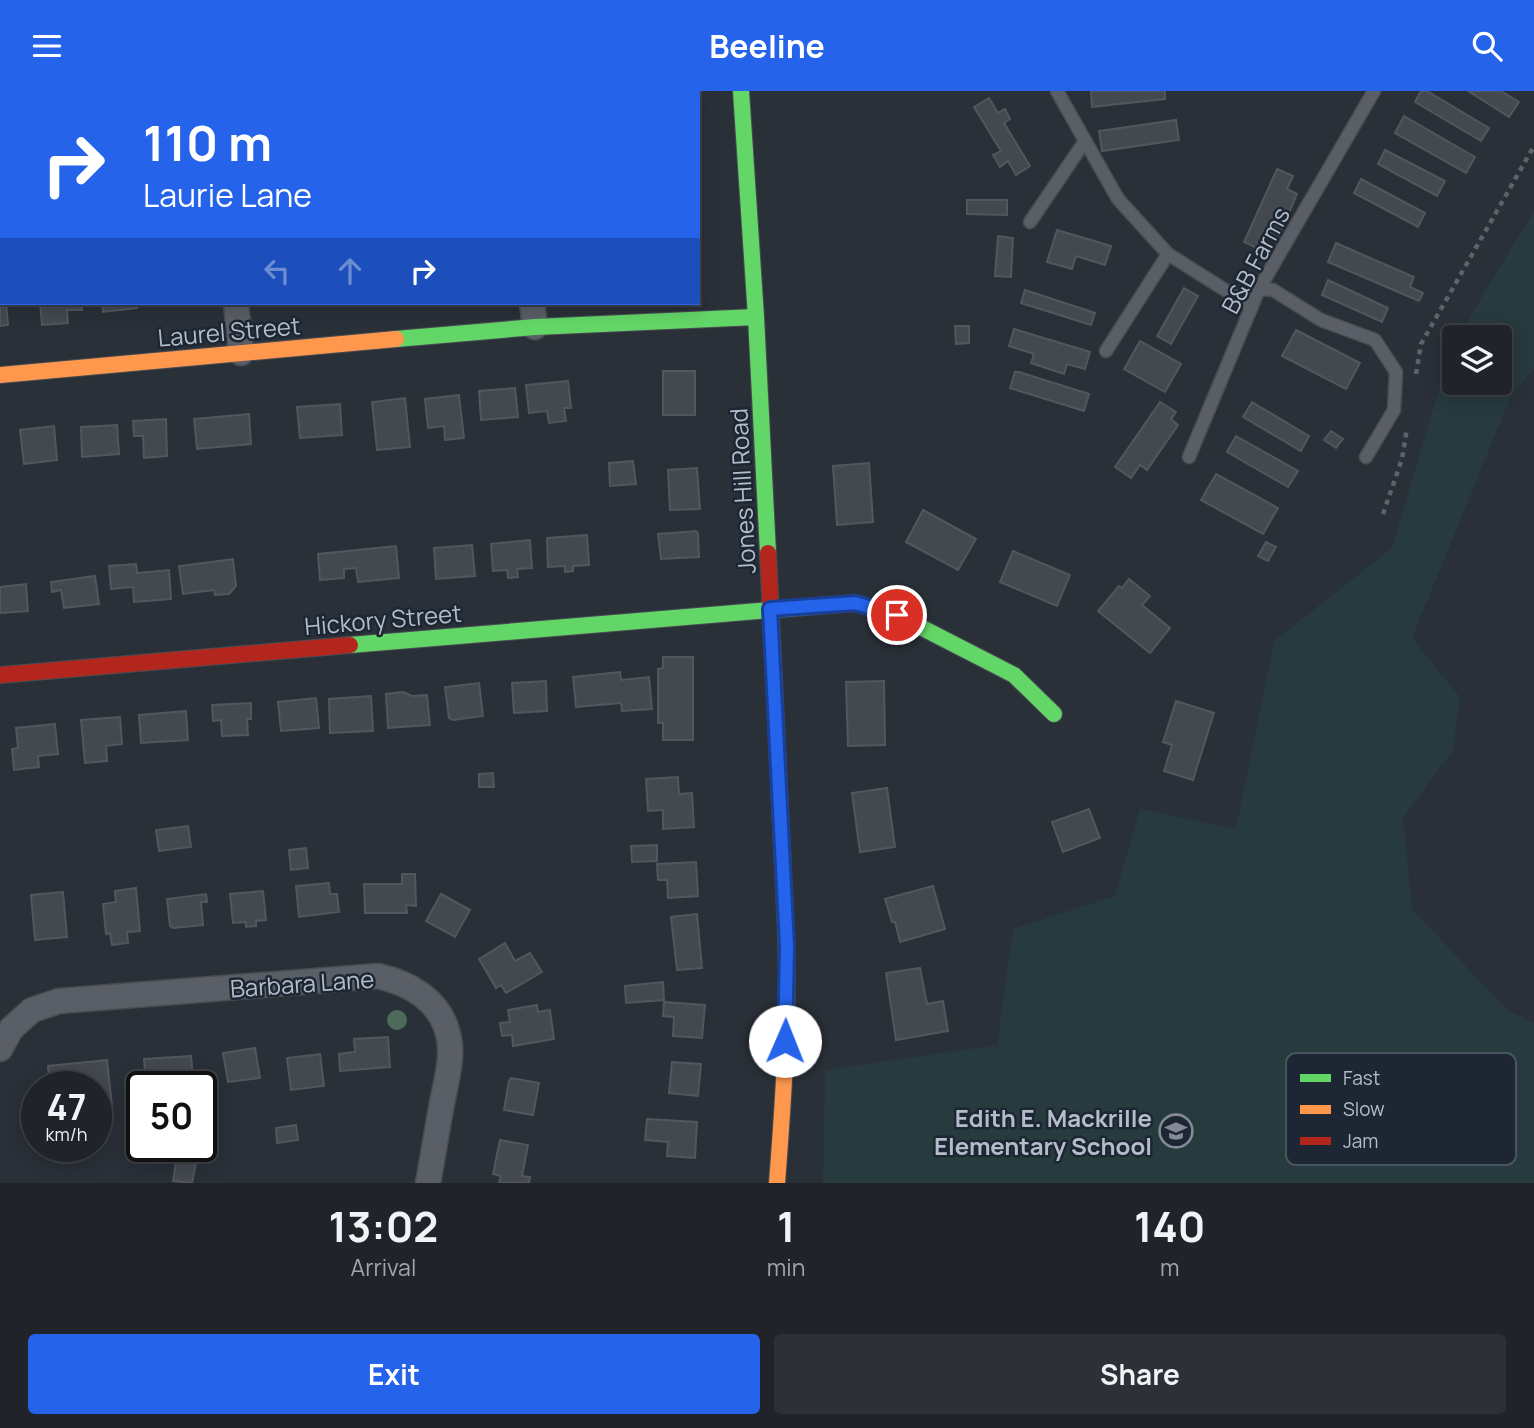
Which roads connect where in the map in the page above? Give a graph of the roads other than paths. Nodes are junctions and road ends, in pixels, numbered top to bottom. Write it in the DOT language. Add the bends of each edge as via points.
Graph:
graph roads {
  1 [pos="741,91"];
  2 [pos="1057,91"];
  3 [pos="1374,91"];
  4 [pos="1085,141"];
  5 [pos="1030,222"];
  6 [pos="1168,254"];
  7 [pos="1259,289"];
  8 [pos="236,305"];
  9 [pos="1251,307"];
  10 [pos="534,315"];
  11 [pos="756,317"];
  12 [pos="1106,351"];
  13 [pos="241,353"];
  14 [pos="0,375"];
  15 [pos="1189,457"];
  16 [pos="1366,457"];
  17 [pos="770,609"];
  18 [pos="0,675"];
  19 [pos="1054,714"];
  20 [pos="0,1049"];
  21 [pos="428,1183"];
  22 [pos="777,1183"];
  1 -- 11 [label="street, Jones Hill Road"];
  2 -- 4 [label="lane"];
  3 -- 7 [label="lane, B&B Farms"];
  4 -- 5 [label="lane"];
  4 -- 6 [label="lane" via="1118,199"];
  6 -- 9 [label="lane"];
  6 -- 12 [label="lane"];
  7 -- 9 [label="lane, B&B Farms"];
  7 -- 16 [label="lane" via="1273,290 1321,320 1375,340 1396,372 1394,410"];
  8 -- 13 [label="street"];
  9 -- 15 [label="lane, B&B Farms"];
  10 -- 11 [label="street, Laurel Street"];
  10 -- 13 [label="street, Laurel Street"];
  11 -- 17 [label="street, Jones Hill Road"];
  13 -- 14 [label="street, Laurel Street"];
  17 -- 18 [label="street, Hickory Street"];
  17 -- 19 [label="street, Hickory Street" via="855,603 897,615 1014,675"];
  17 -- 22 [label="street, Jones Hill Road" via="787,947"];
  20 -- 21 [label="street, Barbara Lane" via="11,1029 32,1010 59,1001 378,976 397,980 430,1002 449,1035 447,1076"];
}
